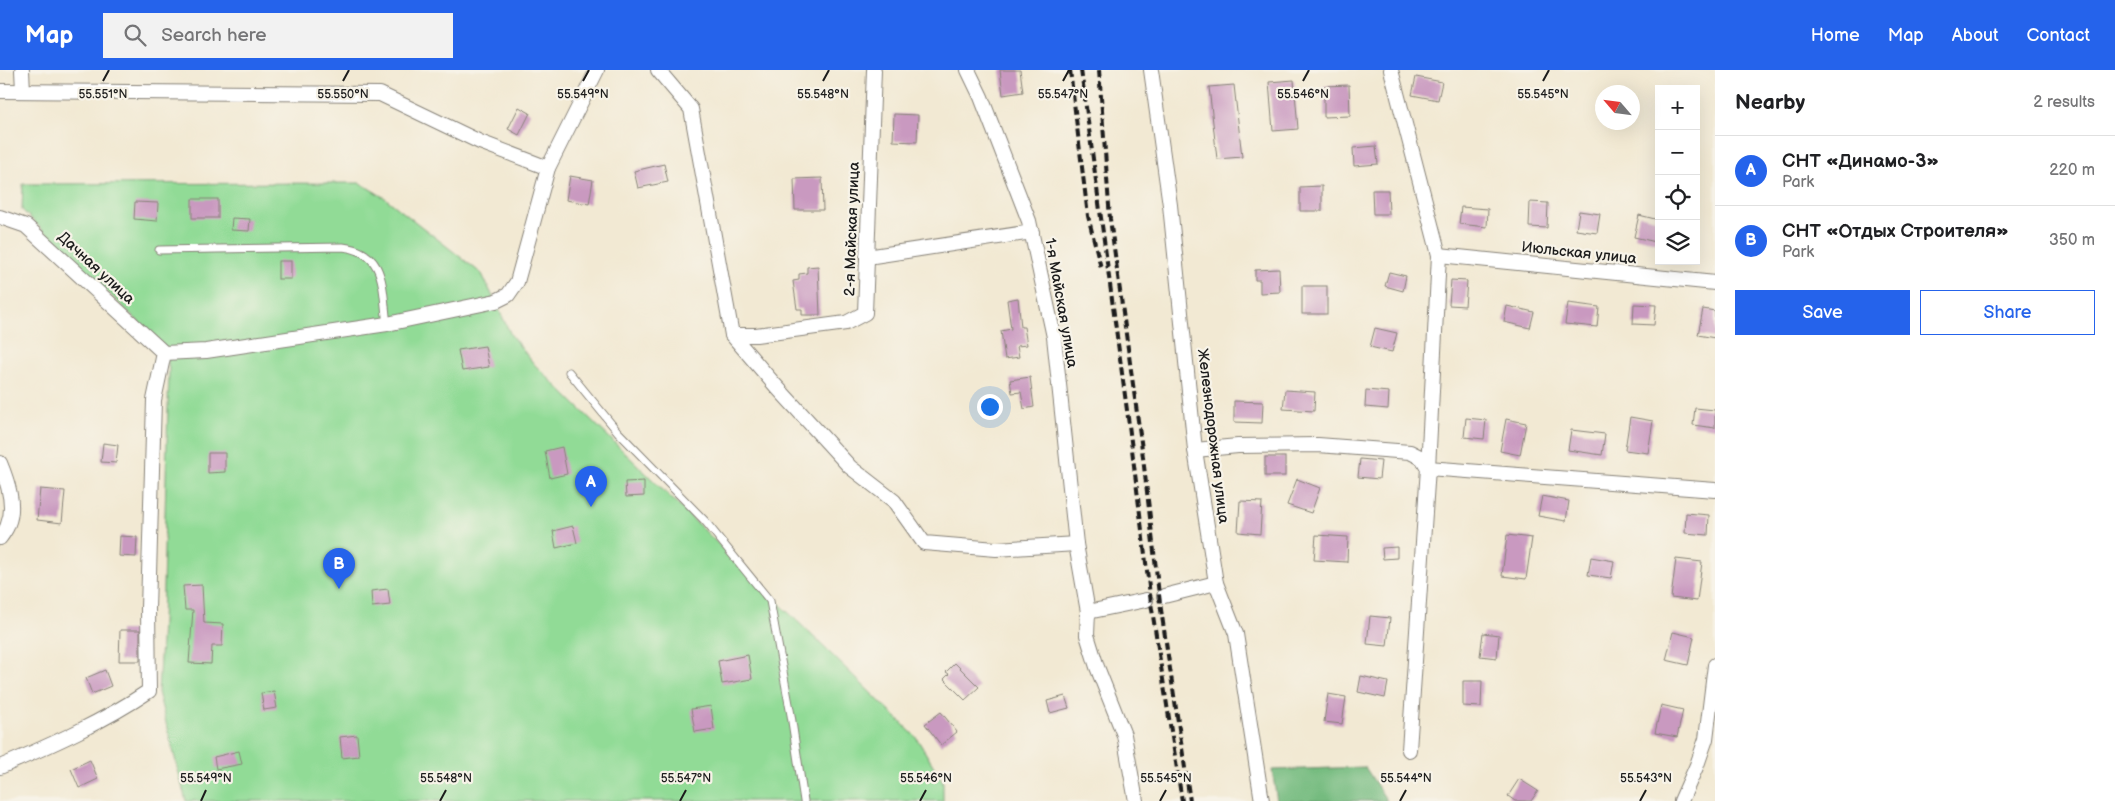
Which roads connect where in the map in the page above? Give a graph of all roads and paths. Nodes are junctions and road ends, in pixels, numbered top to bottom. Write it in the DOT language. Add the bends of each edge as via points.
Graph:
graph roads {
  1 [pos="22,70"];
  2 [pos="597,70"];
  3 [pos="658,70"];
  4 [pos="874,70"];
  5 [pos="968,70"];
  6 [pos="1151,70"];
  7 [pos="1391,70"];
  8 [pos="0,91"];
  9 [pos="23,91"];
  10 [pos="548,168"];
  11 [pos="0,217"];
  12 [pos="1032,232"];
  13 [pos="159,250"];
  14 [pos="1439,255"];
  15 [pos="866,257"];
  16 [pos="1715,282"];
  17 [pos="387,324"];
  18 [pos="732,335"];
  19 [pos="164,353"];
  20 [pos="569,372"];
  21 [pos="1195,450"];
  22 [pos="0,463"];
  23 [pos="1428,468"];
  24 [pos="1715,490"];
  25 [pos="0,538"];
  26 [pos="1076,544"];
  27 [pos="1216,583"];
  28 [pos="1164,596"];
  29 [pos="1146,600"];
  30 [pos="1088,612"];
  31 [pos="1715,665"];
  32 [pos="1409,750"];
  33 [pos="0,767"];
  34 [pos="804,801"];
  35 [pos="1136,801"];
  36 [pos="1262,801"];
  37 [pos="1681,801"];
  1 -- 9 [label="street"];
  2 -- 10 [label="street"];
  3 -- 18 [label="street" via="691,108"];
  4 -- 15 [label="street, 2-я Майская улица"];
  5 -- 12 [label="street, 1-я Майская улица"];
  6 -- 21 [label="street, Железнодорожная улица" via="1170,205"];
  7 -- 14 [label="street"];
  8 -- 9 [label="street"];
  9 -- 10 [label="street" via="380,94 480,142"];
  10 -- 17 [label="street" via="517,282 508,295 496,301"];
  11 -- 19 [label="street, Дачная улица" via="26,226"];
  12 -- 15 [label="street"];
  12 -- 26 [label="street, 1-я Майская улица" via="1054,337"];
  13 -- 17 [label="lane" via="358,248 378,268"];
  14 -- 16 [label="street, Июльская улица"];
  14 -- 23 [label="street"];
  15 -- 18 [label="street, 2-я Майская улица" via="865,313 846,323 756,335"];
  17 -- 19 [label="street" via="206,351"];
  18 -- 26 [label="street" via="850,467 894,501 924,543 996,549"];
  19 -- 33 [label="street" via="154,400 149,691 46,747"];
  20 -- 34 [label="lane" via="618,432 705,520 770,601"];
  21 -- 23 [label="street" via="1318,445 1410,452 1422,458"];
  21 -- 27 [label="street, Железнодорожная улица"];
  22 -- 25 [label="street" via="10,502 9,524"];
  23 -- 24 [label="street"];
  23 -- 32 [label="street"];
  26 -- 30 [label="street, 1-я Майская улица"];
  27 -- 28 [label="street"];
  27 -- 36 [label="street, Железнодорожная улица" via="1236,634"];
  29 -- 30 [label="street"];
  30 -- 35 [label="street, 1-я Майская улица" via="1087,634 1124,735"];
  31 -- 37 [label="street" via="1706,739"];
}
